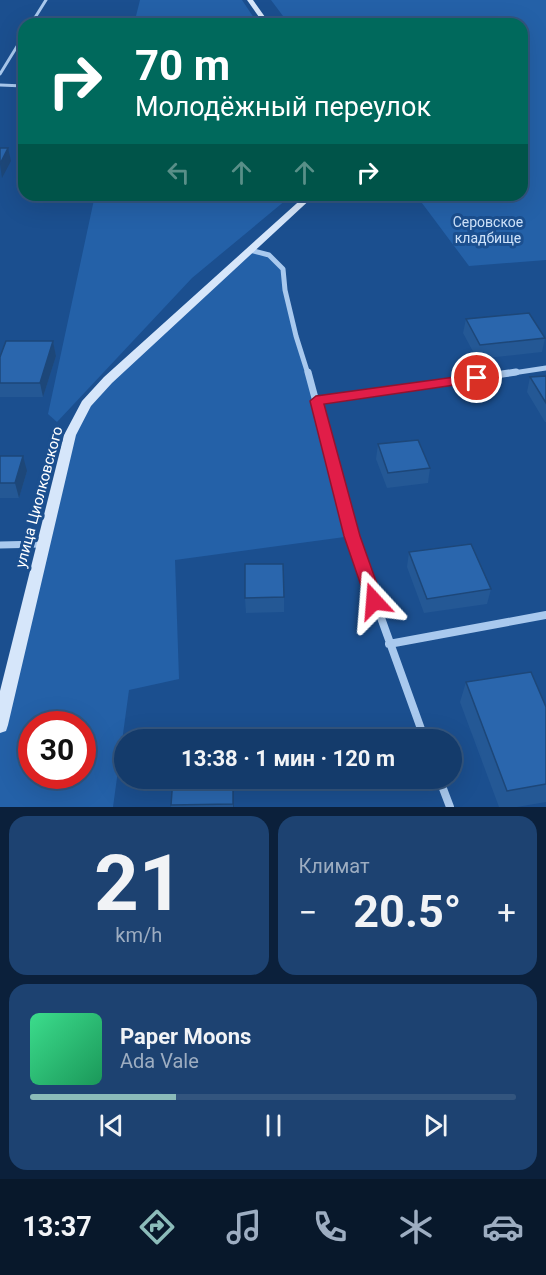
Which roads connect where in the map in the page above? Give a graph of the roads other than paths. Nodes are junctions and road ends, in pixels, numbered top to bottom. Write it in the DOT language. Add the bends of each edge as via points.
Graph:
graph roads {
  1 [pos="46,0"];
  2 [pos="250,0"];
  3 [pos="35,18"];
  4 [pos="263,18"];
  5 [pos="18,45"];
  6 [pos="0,74"];
  7 [pos="0,85"];
  8 [pos="18,86"];
  9 [pos="304,201"];
  10 [pos="250,250"];
  11 [pos="546,368"];
  12 [pos="316,401"];
  13 [pos="43,544"];
  14 [pos="0,545"];
  15 [pos="546,615"];
  16 [pos="389,644"];
  17 [pos="0,725"];
  18 [pos="420,729"];
  19 [pos="443,789"];
  20 [pos="450,807"];
  1 -- 3 [label="street"];
  2 -- 4 [label="main road"];
  5 -- 6 [label="street"];
  7 -- 8 [label="street"];
  9 -- 10 [label="main road, улица Циолковского"];
  10 -- 12 [label="street" via="269,255 283,269 296,336"];
  10 -- 13 [label="main road, улица Циолковского" via="86,404 70,435"];
  11 -- 12 [label="street"];
  12 -- 16 [label="street" via="352,536"];
  13 -- 14 [label="street"];
  13 -- 17 [label="main road, улица Циолковского"];
  15 -- 16 [label="street"];
  16 -- 18 [label="street"];
  19 -- 20 [label="street"];
}
